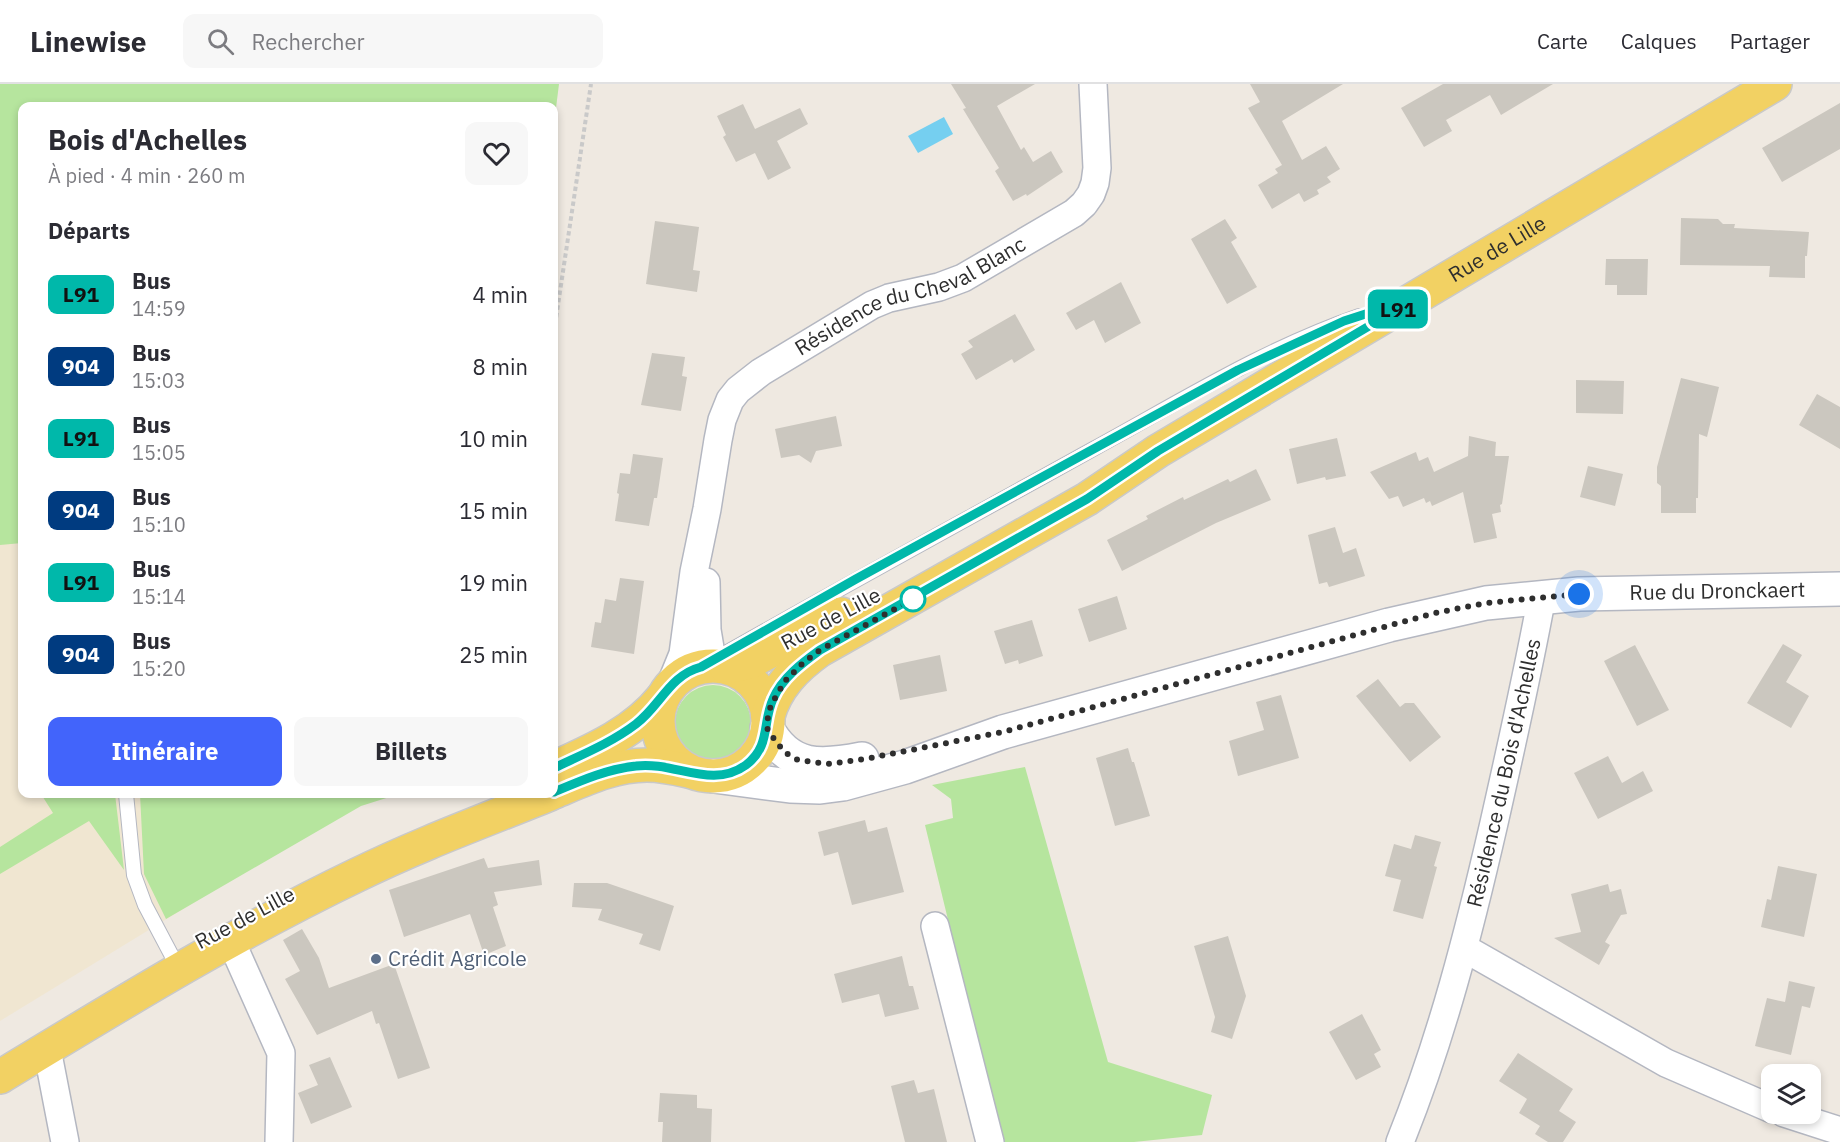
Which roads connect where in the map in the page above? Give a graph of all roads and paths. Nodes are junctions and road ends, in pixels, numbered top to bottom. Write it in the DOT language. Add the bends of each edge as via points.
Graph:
graph roads {
  1 [pos="591,84"];
  2 [pos="1093,84"];
  3 [pos="1775,84"];
  4 [pos="1418,297"];
  5 [pos="558,305"];
  6 [pos="1158,451"];
  7 [pos="707,509"];
  8 [pos="1840,590"];
  9 [pos="1542,596"];
  10 [pos="713,665"];
  11 [pos="666,692"];
  12 [pos="767,722"];
  13 [pos="1003,732"];
  14 [pos="558,766"];
  15 [pos="701,773"];
  16 [pos="558,791"];
  17 [pos="126,798"];
  18 [pos="490,798"];
  19 [pos="539,798"];
  20 [pos="935,926"];
  21 [pos="231,940"];
  22 [pos="1464,948"];
  23 [pos="173,958"];
  24 [pos="47,1049"];
  25 [pos="0,1060"];
  26 [pos="0,1077"];
  27 [pos="1761,1104"];
  28 [pos="1818,1124"];
  29 [pos="1840,1131"];
  30 [pos="65,1142"];
  31 [pos="279,1142"];
  32 [pos="990,1142"];
  33 [pos="1401,1142"];
  1 -- 5 [label="path"];
  2 -- 7 [label="street, Résidence du Cheval Blanc" via="1097,168 1095,183 1084,204 963,278 872,305 747,382 730,400 722,420"];
  3 -- 4 [label="main road, Rue de Lille"];
  4 -- 6 [label="main road, Rue de Lille"];
  4 -- 10 [label="lane" via="1344,321 1238,370 856,579"];
  6 -- 10 [label="main road, Rue de Lille" via="1047,503 769,652 743,664"];
  6 -- 12 [label="main road, Rue de Lille" via="1087,499 820,650 785,681 774,698"];
  7 -- 10 [label="street, Résidence du Cheval Blanc" via="705,605"];
  7 -- 11 [label="street, Résidence du Cheval Blanc" via="683,654"];
  8 -- 9 [label="main road, Rue du Dronckaert"];
  9 -- 13 [label="main road, Rue du Dronckaert" via="1435,613"];
  9 -- 22 [label="street, Résidence du Bois d'Achelles"];
  10 -- 11 [label="main road" via="684,674"];
  10 -- 12 [label="main road" via="737,672 752,682 763,698"];
  11 -- 14 [label="main road" via="624,732"];
  11 -- 15 [label="main road" via="658,716 665,748 673,759"];
  12 -- 13 [label="main road, Rue du Dronckaert" via="780,748 792,758 828,764"];
  12 -- 15 [label="main road" via="762,746 750,762 734,772"];
  13 -- 15 [label="main road, Rue du Dronckaert" via="843,784 790,786"];
  15 -- 16 [label="main road" via="637,765 608,771"];
  17 -- 23 [label="lane" via="134,875"];
  18 -- 23 [label="main road, Rue de Lille" via="264,906"];
  19 -- 21 [label="main road" via="358,874"];
  20 -- 32 [label="street"];
  21 -- 24 [label="main road"];
  21 -- 31 [label="street" via="281,1053"];
  22 -- 27 [label="street" via="1639,1049"];
  22 -- 33 [label="street, Résidence du Bois d'Achelles"];
  23 -- 25 [label="main road, Rue de Lille"];
  24 -- 26 [label="main road"];
  24 -- 30 [label="street"];
  28 -- 29 [label="street"];
}
